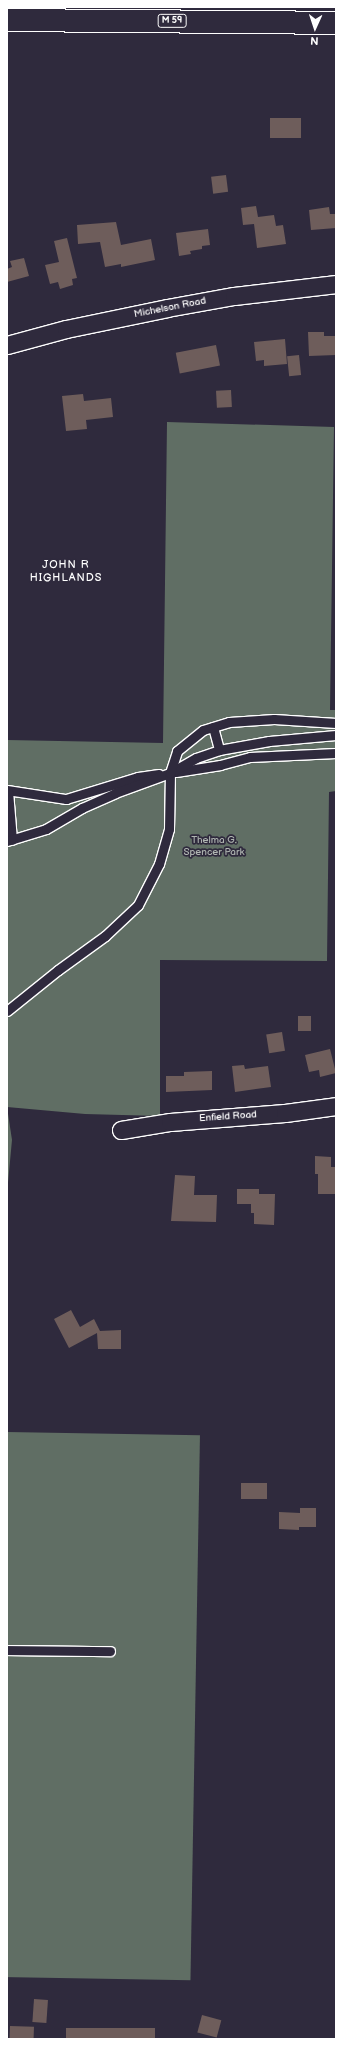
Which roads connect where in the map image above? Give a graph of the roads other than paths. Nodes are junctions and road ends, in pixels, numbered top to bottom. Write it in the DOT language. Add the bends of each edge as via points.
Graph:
graph roads {
  1 [pos="7,20"];
  2 [pos="336,23"];
  3 [pos="336,284"];
  4 [pos="7,345"];
  5 [pos="336,723"];
  6 [pos="213,727"];
  7 [pos="336,735"];
  8 [pos="219,750"];
  9 [pos="336,753"];
  10 [pos="170,773"];
  11 [pos="8,790"];
  12 [pos="9,841"];
  13 [pos="7,1011"];
  14 [pos="336,1106"];
  15 [pos="121,1130"];
  16 [pos="7,1650"];
  17 [pos="110,1651"];
  1 -- 2 [label="highway, M 59"];
  3 -- 4 [label="street, Michelson Road" via="234,296 167,308"];
  5 -- 6 [label="lane" via="274,719 229,722"];
  6 -- 8 [label="lane"];
  6 -- 10 [label="lane" via="203,730 177,751"];
  7 -- 8 [label="lane" via="269,741"];
  8 -- 10 [label="lane" via="196,758"];
  9 -- 10 [label="lane" via="250,757"];
  10 -- 11 [label="lane" via="138,777 66,799"];
  10 -- 12 [label="lane" via="115,793 46,829"];
  10 -- 13 [label="lane" via="169,829 159,864 138,905 105,936"];
  11 -- 12 [label="lane"];
  14 -- 15 [label="street, Enfield Road" via="285,1113 170,1122"];
  16 -- 17 [label="lane"];
}
